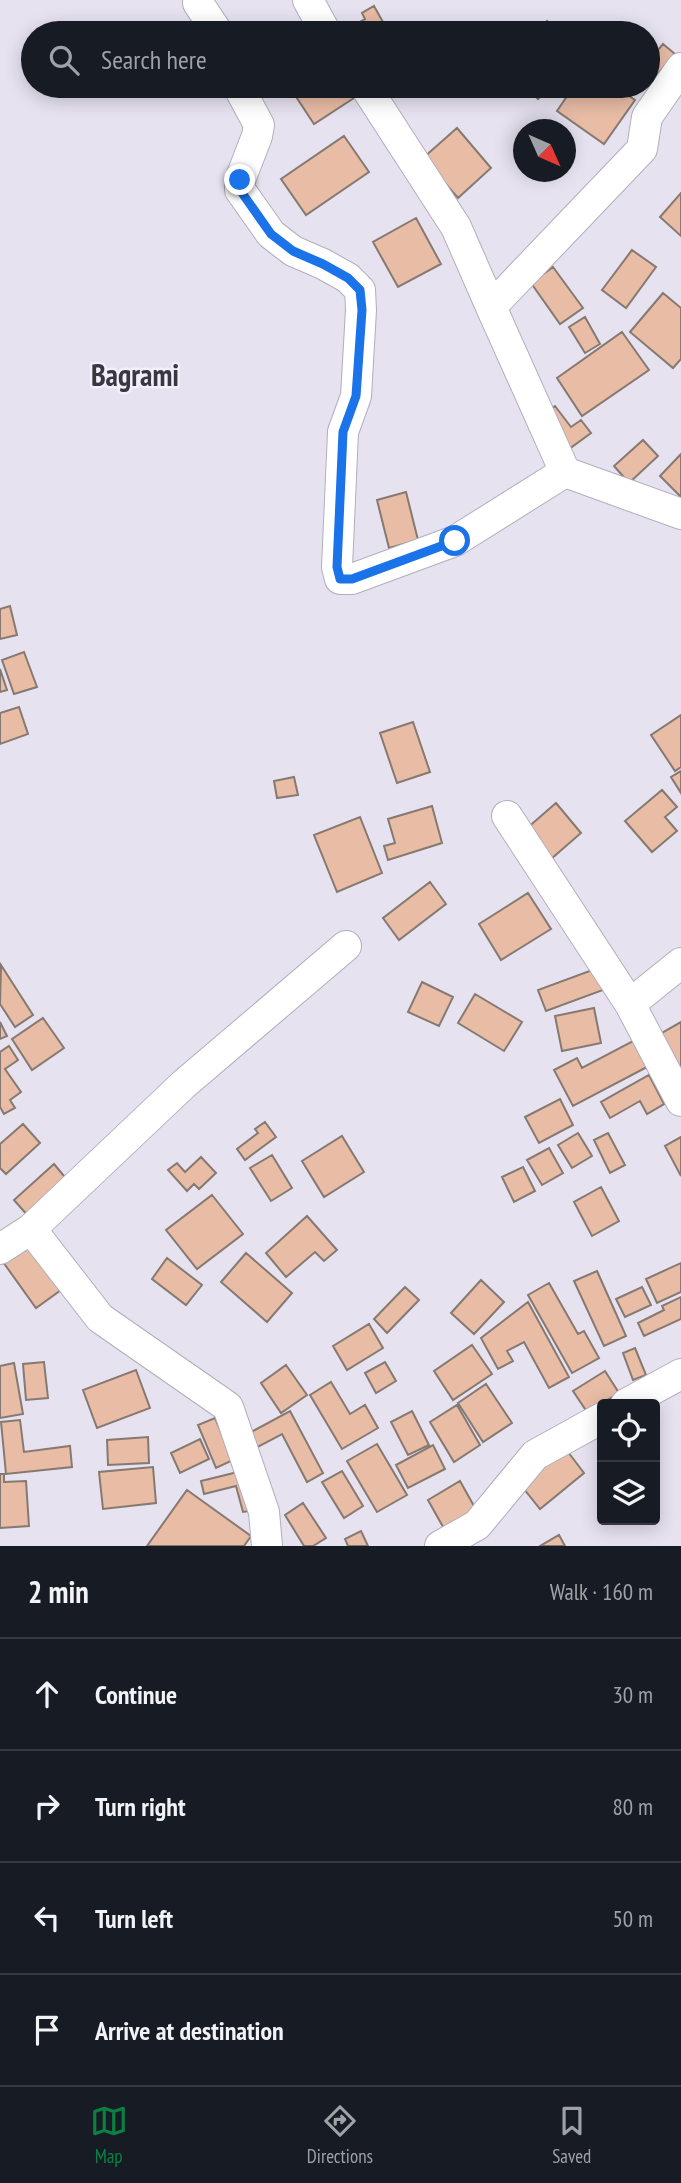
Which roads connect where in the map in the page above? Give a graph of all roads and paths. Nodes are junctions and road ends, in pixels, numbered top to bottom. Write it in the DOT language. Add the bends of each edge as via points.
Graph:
graph roads {
  1 [pos="308,0"];
  2 [pos="198,3"];
  3 [pos="210,21"];
  4 [pos="319,21"];
  5 [pos="681,68"];
  6 [pos="244,98"];
  7 [pos="373,98"];
  8 [pos="491,307"];
  9 [pos="565,472"];
  10 [pos="681,514"];
  11 [pos="507,816"];
  12 [pos="346,946"];
  13 [pos="681,963"];
  14 [pos="630,1004"];
  15 [pos="681,1101"];
  16 [pos="31,1229"];
  17 [pos="0,1249"];
  18 [pos="681,1374"];
  19 [pos="635,1399"];
  20 [pos="597,1421"];
  21 [pos="267,1546"];
  22 [pos="440,1546"];
  1 -- 4 [label="street"];
  2 -- 3 [label="street"];
  5 -- 8 [label="street" via="647,117 642,149"];
  6 -- 9 [label="street" via="259,125 240,190 271,234 293,251 348,278 360,290 356,396 343,432 340,579 352,579 455,541"];
  7 -- 8 [label="street" via="456,227"];
  8 -- 9 [label="street"];
  9 -- 10 [label="street"];
  11 -- 14 [label="street"];
  12 -- 16 [label="street" via="184,1084"];
  13 -- 14 [label="street"];
  14 -- 15 [label="street"];
  16 -- 17 [label="street"];
  16 -- 21 [label="street" via="100,1318 228,1406 264,1512"];
  18 -- 19 [label="street"];
  20 -- 22 [label="street" via="535,1455 477,1525"];
}
